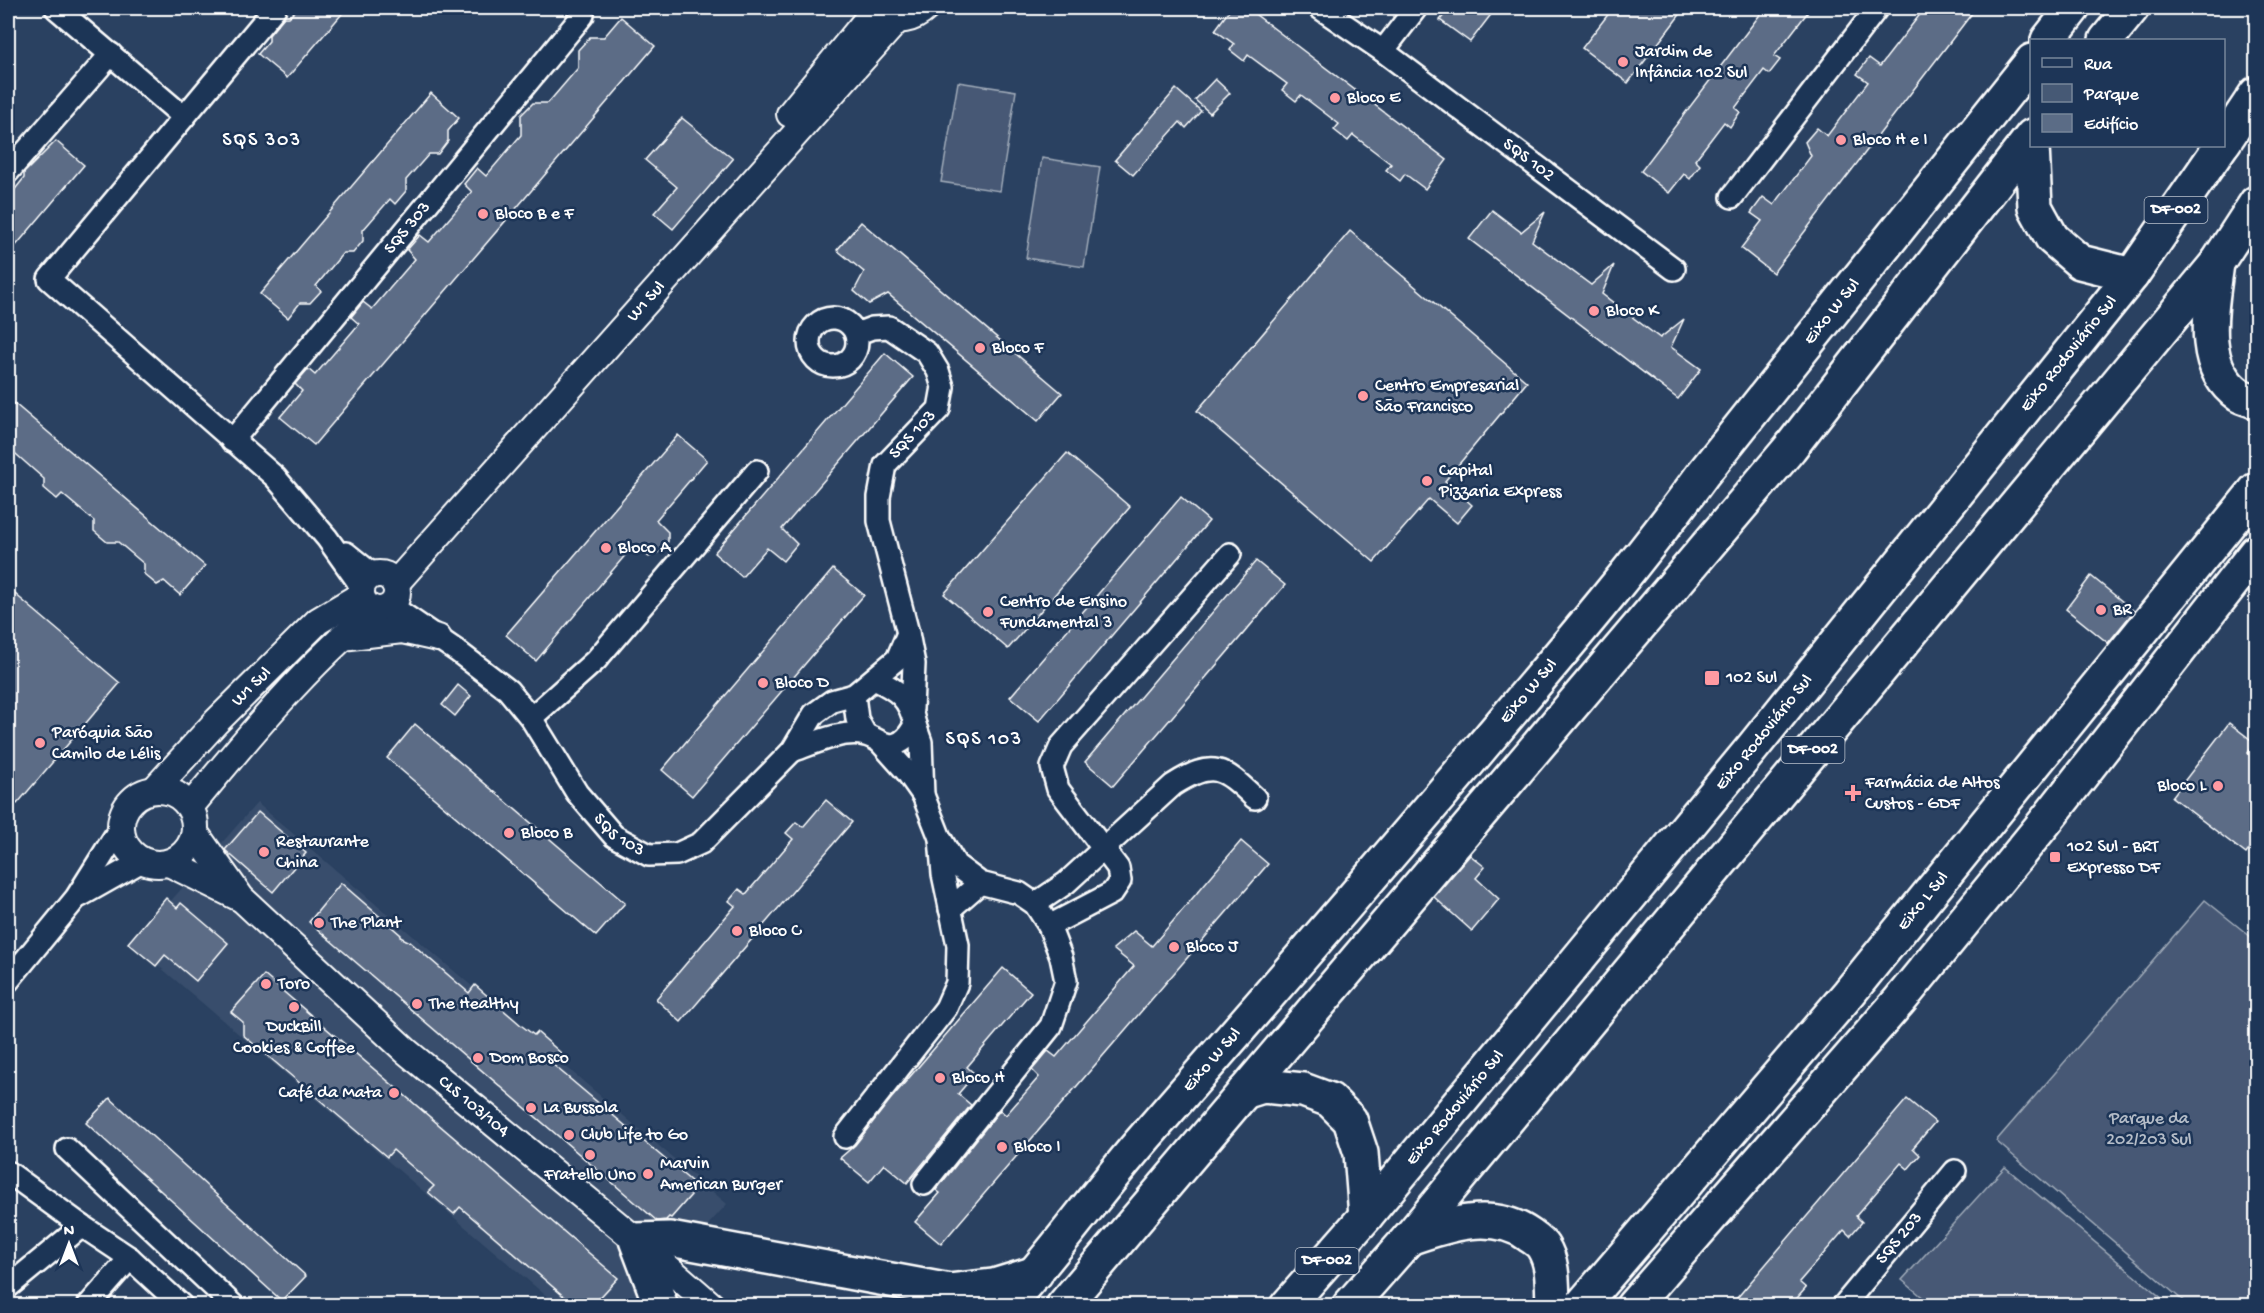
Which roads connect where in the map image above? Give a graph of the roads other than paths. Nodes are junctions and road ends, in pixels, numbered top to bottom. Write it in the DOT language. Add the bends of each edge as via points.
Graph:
graph roads {
  1 [pos="56,8"];
  2 [pos="275,8"];
  3 [pos="926,8"];
  4 [pos="1320,8"];
  5 [pos="1416,8"];
  6 [pos="1877,8"];
  7 [pos="2073,8"];
  8 [pos="2132,8"];
  9 [pos="882,13"];
  10 [pos="583,15"];
  11 [pos="2049,39"];
  12 [pos="2107,39"];
  13 [pos="1383,51"];
  14 [pos="111,54"];
  15 [pos="2030,62"];
  16 [pos="2256,94"];
  17 [pos="184,117"];
  18 [pos="2030,137"];
  19 [pos="2225,140"];
  20 [pos="2032,147"];
  21 [pos="2220,147"];
  22 [pos="8,172"];
  23 [pos="1732,197"];
  24 [pos="2256,203"];
  25 [pos="2217,263"];
  26 [pos="1674,269"];
  27 [pos="2132,275"];
  28 [pos="856,334"];
  29 [pos="2256,402"];
  30 [pos="232,441"];
  31 [pos="758,471"];
  32 [pos="2256,490"];
  33 [pos="2256,552"];
  34 [pos="1230,554"];
  35 [pos="380,590"];
  36 [pos="908,633"];
  37 [pos="342,637"];
  38 [pos="438,638"];
  39 [pos="874,679"];
  40 [pos="855,695"];
  41 [pos="914,717"];
  42 [pos="531,718"];
  43 [pos="873,739"];
  44 [pos="792,751"];
  45 [pos="154,790"];
  46 [pos="923,795"];
  47 [pos="1255,798"];
  48 [pos="189,807"];
  49 [pos="120,828"];
  50 [pos="195,833"];
  51 [pos="940,838"];
  52 [pos="1104,848"];
  53 [pos="142,861"];
  54 [pos="169,863"];
  55 [pos="980,883"];
  56 [pos="76,898"];
  57 [pos="241,898"];
  58 [pos="1035,904"];
  59 [pos="950,909"];
  60 [pos="1049,926"];
  61 [pos="8,985"];
  62 [pos="1244,1092"];
  63 [pos="845,1137"];
  64 [pos="67,1149"];
  65 [pos="8,1172"];
  66 [pos="1955,1172"];
  67 [pos="924,1184"];
  68 [pos="1366,1216"];
  69 [pos="82,1226"];
  70 [pos="1409,1238"];
  71 [pos="636,1240"];
  72 [pos="130,1258"];
  73 [pos="1036,1273"];
  74 [pos="8,1287"];
  75 [pos="88,1305"];
  76 [pos="182,1305"];
  77 [pos="234,1305"];
  78 [pos="661,1305"];
  79 [pos="712,1305"];
  80 [pos="1006,1305"];
  81 [pos="1062,1305"];
  82 [pos="1287,1305"];
  83 [pos="1349,1305"];
  84 [pos="1553,1305"];
  85 [pos="1581,1305"];
  86 [pos="1633,1305"];
  87 [pos="1843,1305"];
  1 -- 14 [label="street"];
  2 -- 17 [label="street"];
  3 -- 9 [label="street" via="909,19"];
  4 -- 13 [label="street, SQS 102"];
  5 -- 13 [label="street"];
  6 -- 23 [label="street"];
  7 -- 11 [label="main road"];
  8 -- 12 [label="main road"];
  9 -- 35 [label="street, W1 Sul"];
  10 -- 30 [label="street, SQS 303"];
  13 -- 26 [label="street, SQS 102"];
  14 -- 17 [label="street"];
  14 -- 22 [label="street"];
  15 -- 73 [label="main road, Eixo W Sul" via="1673,516 1316,942 1076,1219"];
  16 -- 19 [label="main road, Eixo Rodoviário Sul / DF-002"];
  17 -- 30 [label="street" via="49,279"];
  18 -- 62 [label="main road" via="1790,448"];
  20 -- 27 [label="main road" via="2036,207 2052,238 2080,262"];
  21 -- 27 [label="main road, Eixo Rodoviário Sul / DF-002"];
  24 -- 25 [label="main road, DF-002"];
  25 -- 29 [label="main road" via="2210,343 2220,374 2239,394"];
  25 -- 70 [label="main road, DF-002"];
  27 -- 68 [label="main road, Eixo Rodoviário Sul / DF-002" via="1753,747"];
  28 -- 36 [label="street, SQS 103" via="889,327 927,353 943,387 939,409 885,465 879,498 879,521"];
  30 -- 35 [label="street" via="274,477 327,538"];
  31 -- 42 [label="street" via="596,660"];
  32 -- 85 [label="main road, Eixo L Sul" via="1849,993"];
  33 -- 86 [label="main road" via="1900,1000"];
  34 -- 52 [label="street" via="1061,746 1052,767 1058,789"];
  35 -- 37 [label="street, W1 Sul"];
  35 -- 38 [label="street, SQS 103"];
  35 -- 45 [label="street, W1 Sul" via="318,621"];
  36 -- 39 [label="street, SQS 103" via="897,658"];
  36 -- 41 [label="street, SQS 103" via="914,664"];
  37 -- 38 [label="street" via="402,630"];
  37 -- 48 [label="street, W1 Sul" via="244,741"];
  38 -- 42 [label="street, SQS 103" via="508,690"];
  39 -- 40 [label="street, SQS 103"];
  39 -- 41 [label="street, SQS 103" via="895,688"];
  40 -- 43 [label="street, SQS 103" via="858,719"];
  40 -- 44 [label="street, SQS 103" via="832,701 814,714"];
  41 -- 43 [label="street, SQS 103" via="907,738 895,745"];
  41 -- 46 [label="street, SQS 103" via="921,742"];
  42 -- 44 [label="street, SQS 103" via="577,793 614,836 649,855 677,854 701,843"];
  43 -- 44 [label="street, SQS 103" via="833,736"];
  43 -- 46 [label="street, SQS 103" via="906,771"];
  45 -- 48 [label="street" via="168,791"];
  45 -- 49 [label="street" via="130,802"];
  46 -- 51 [label="street, SQS 103"];
  47 -- 52 [label="street" via="1230,775 1210,768 1173,785"];
  48 -- 50 [label="street"];
  49 -- 53 [label="street" via="123,841"];
  49 -- 56 [label="street"];
  50 -- 54 [label="street" via="190,847"];
  50 -- 57 [label="street, CLS 103/104"];
  51 -- 55 [label="street, SQS 103" via="956,865"];
  51 -- 59 [label="street, SQS 103"];
  52 -- 58 [label="street" via="1066,883"];
  52 -- 60 [label="street" via="1118,868 1119,881 1112,893"];
  53 -- 54 [label="street" via="155,865"];
  53 -- 56 [label="street"];
  54 -- 57 [label="street, CLS 103/104"];
  55 -- 58 [label="street, SQS 103" via="1019,893"];
  55 -- 59 [label="street"];
  56 -- 61 [label="street"];
  57 -- 71 [label="street, CLS 103/104" via="406,1051"];
  58 -- 60 [label="street"];
  59 -- 63 [label="street, SQS 103" via="958,945 957,983 946,1008"];
  60 -- 67 [label="street" via="1066,981 1051,1026"];
  62 -- 68 [label="main road" via="1263,1086 1303,1090 1330,1100 1350,1120 1361,1153"];
  62 -- 81 [label="main road"];
  64 -- 77 [label="street"];
  65 -- 69 [label="street"];
  66 -- 87 [label="street, SQS 203"];
  68 -- 82 [label="main road, Eixo Rodoviário Sul / DF-002"];
  69 -- 72 [label="street"];
  69 -- 74 [label="street"];
  70 -- 83 [label="main road, DF-002"];
  70 -- 84 [label="main road" via="1447,1225 1482,1220 1520,1229 1543,1245 1552,1271"];
  71 -- 73 [label="main road" via="670,1239 950,1291 994,1286"];
  71 -- 78 [label="main road"];
  71 -- 79 [label="street, CLS 103/104"];
  72 -- 75 [label="street"];
  72 -- 76 [label="street"];
  73 -- 80 [label="main road, Eixo W Sul"];
}
